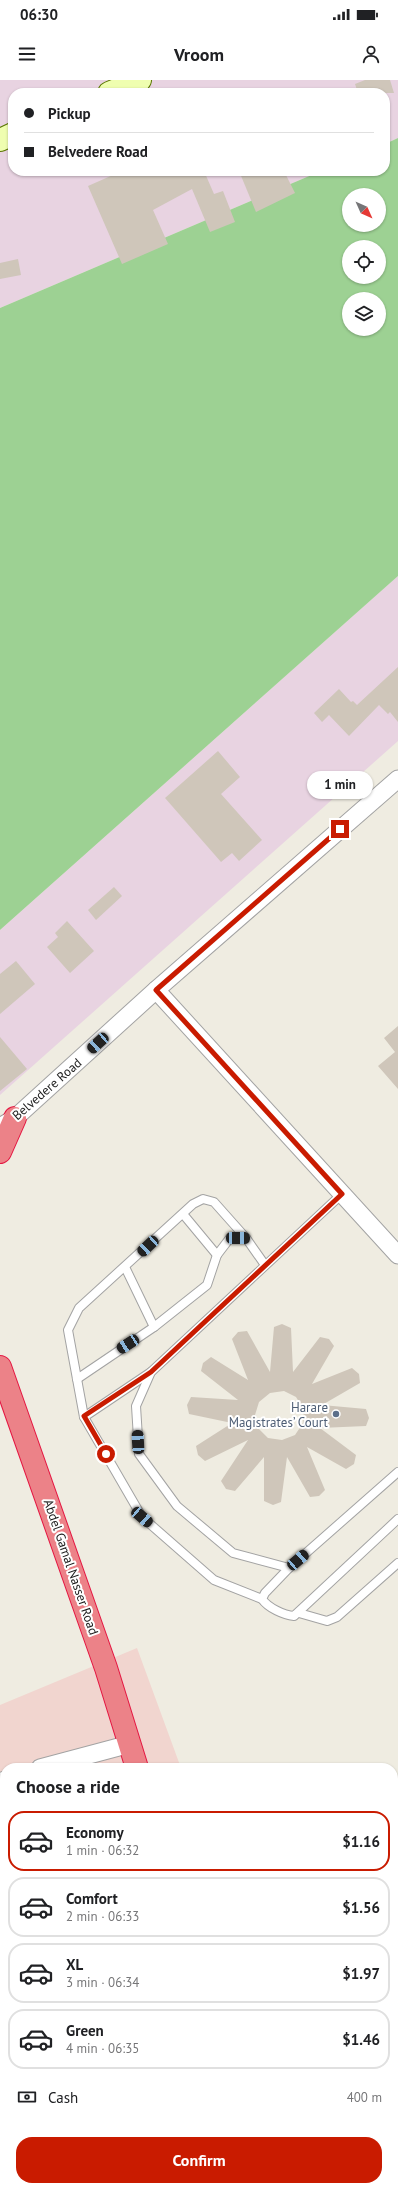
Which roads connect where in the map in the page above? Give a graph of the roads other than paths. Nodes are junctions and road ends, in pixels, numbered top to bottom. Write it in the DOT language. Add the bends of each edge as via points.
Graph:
graph roads {
  1 [pos="140,80"];
  2 [pos="121,88"];
  3 [pos="398,779"];
  4 [pos="156,990"];
  5 [pos="8,1122"];
  6 [pos="0,1152"];
  7 [pos="342,1194"];
  8 [pos="183,1214"];
  9 [pos="246,1238"];
  10 [pos="217,1255"];
  11 [pos="398,1255"];
  12 [pos="265,1265"];
  13 [pos="125,1267"];
  14 [pos="154,1327"];
  15 [pos="0,1367"];
  16 [pos="151,1372"];
  17 [pos="77,1379"];
  18 [pos="84,1416"];
  19 [pos="398,1472"];
  20 [pos="398,1519"];
  21 [pos="398,1563"];
  22 [pos="289,1568"];
  23 [pos="262,1599"];
  24 [pos="299,1613"];
  25 [pos="130,1744"];
  26 [pos="59,1763"];
  27 [pos="136,1763"];
  1 -- 2 [label="main road"];
  3 -- 4 [label="street, Belvedere Road"];
  4 -- 5 [label="street, Belvedere Road"];
  4 -- 7 [label="street"];
  5 -- 6 [label="highway"];
  7 -- 11 [label="street"];
  7 -- 12 [label="lane"];
  8 -- 9 [label="lane" via="203,1199 214,1202"];
  8 -- 10 [label="lane"];
  8 -- 13 [label="lane"];
  9 -- 10 [label="lane" via="230,1238"];
  9 -- 12 [label="lane"];
  10 -- 14 [label="lane" via="207,1285"];
  12 -- 16 [label="lane"];
  13 -- 14 [label="lane"];
  13 -- 17 [label="lane" via="79,1308 68,1330"];
  14 -- 17 [label="lane"];
  15 -- 25 [label="highway, Abdel Gamal Nasser Road" via="104,1661"];
  16 -- 18 [label="lane"];
  16 -- 22 [label="lane" via="136,1406 139,1454 177,1506 233,1553"];
  17 -- 18 [label="lane"];
  18 -- 23 [label="lane" via="142,1517 214,1580"];
  19 -- 22 [label="lane"];
  20 -- 24 [label="lane"];
  21 -- 24 [label="lane" via="337,1617 327,1620"];
  22 -- 23 [label="lane"];
  23 -- 24 [label="lane" via="265,1604 287,1615 294,1616"];
  25 -- 26 [label="street"];
  25 -- 27 [label="highway, Abdel Gamal Nasser Road"];
}
